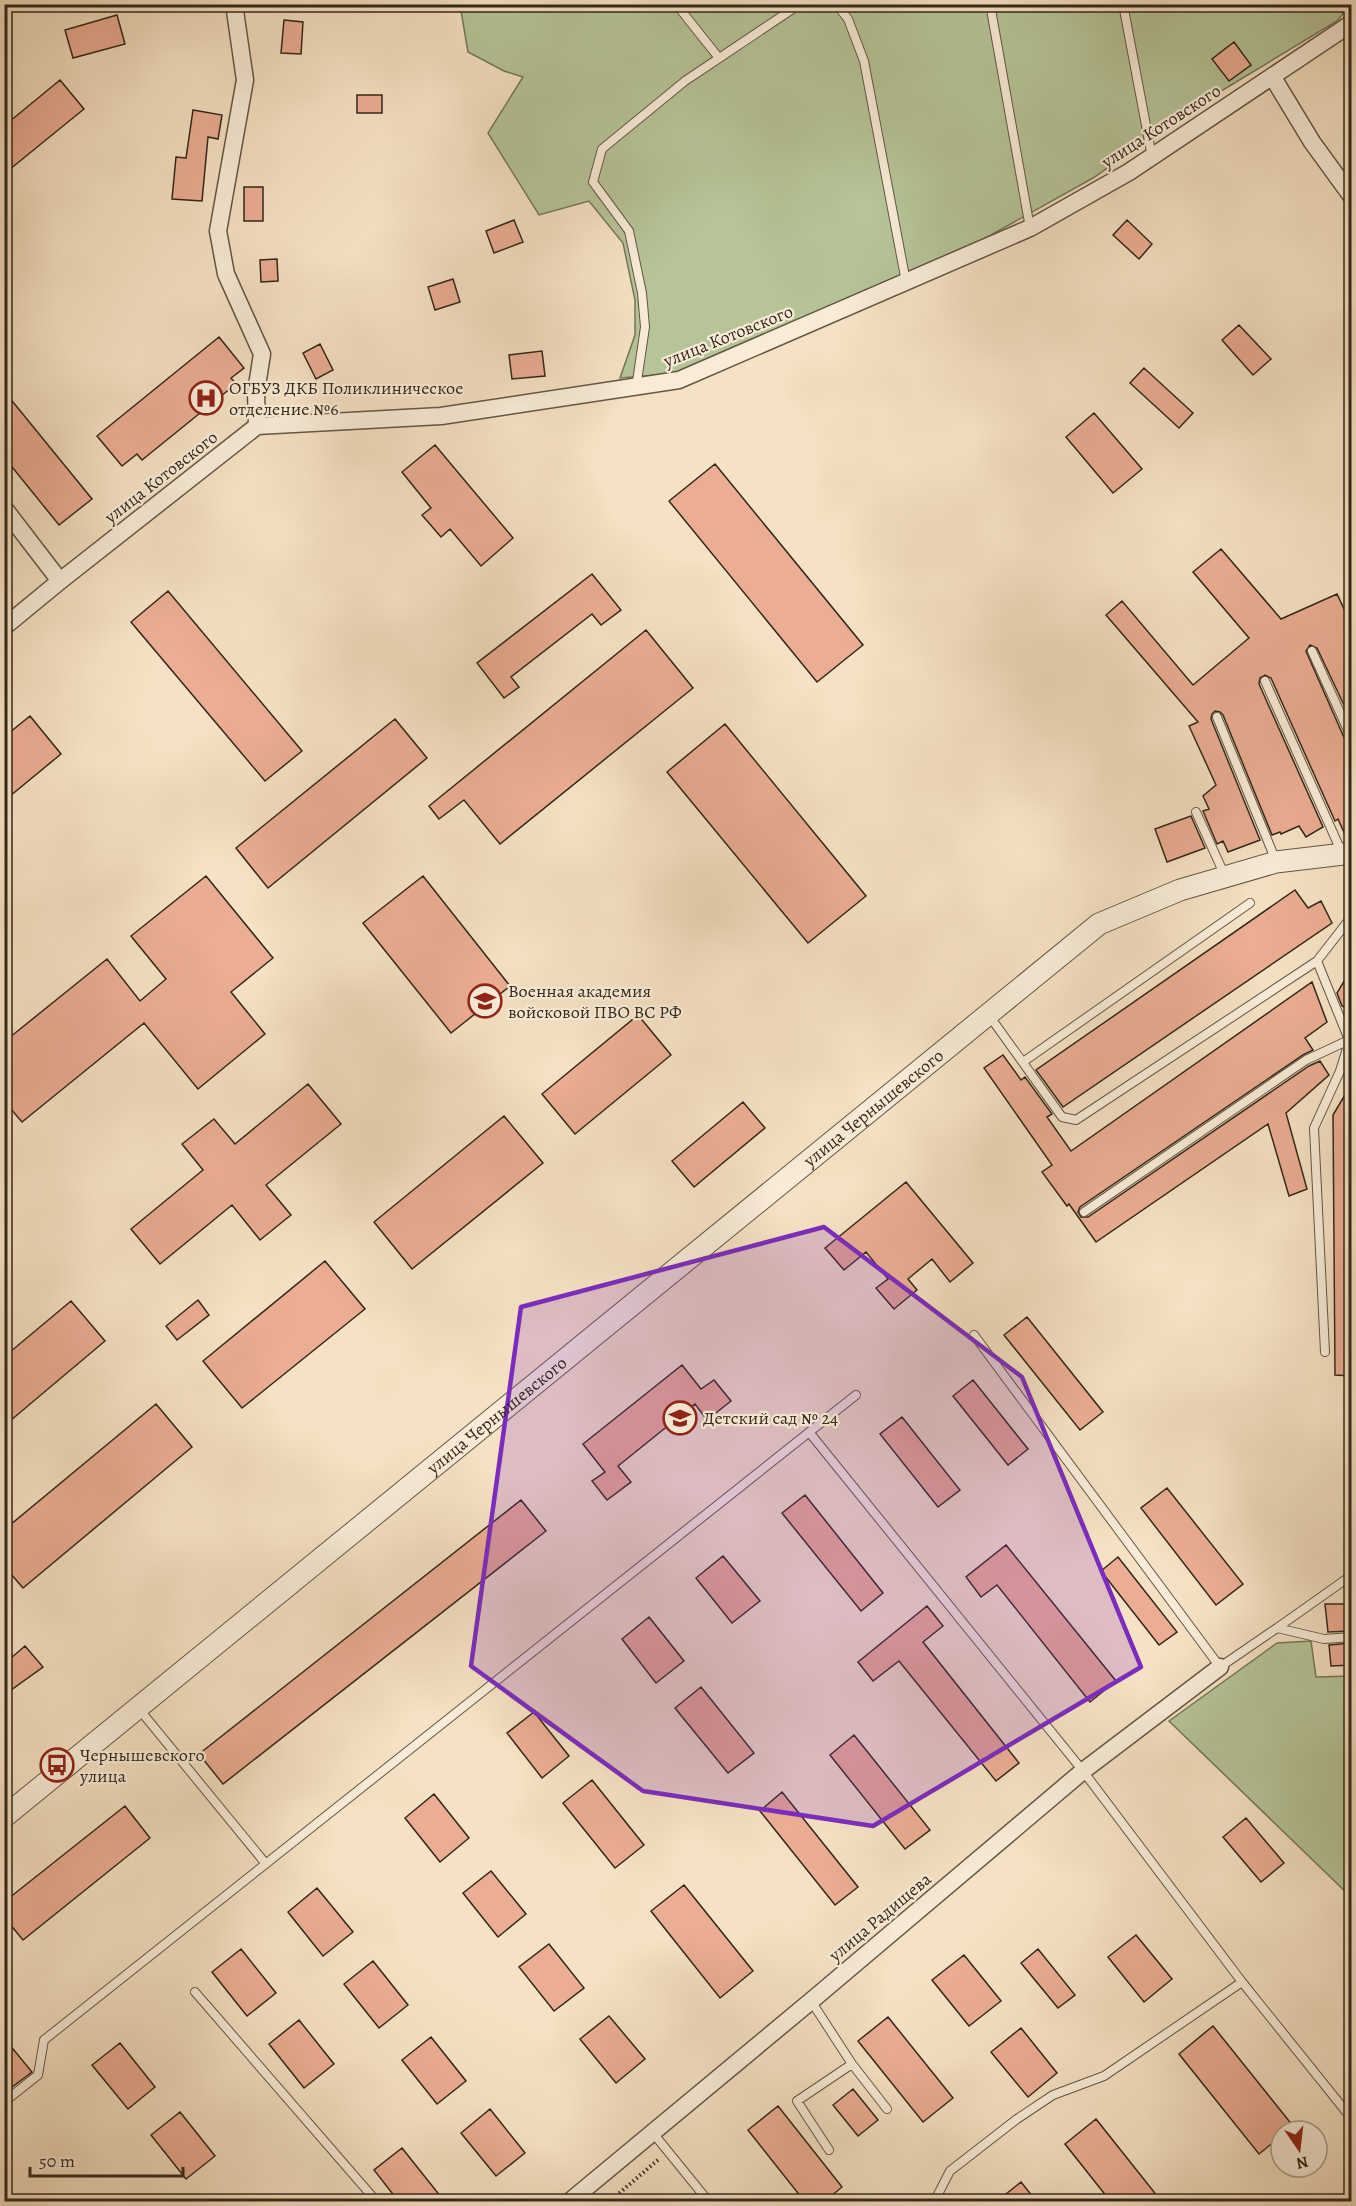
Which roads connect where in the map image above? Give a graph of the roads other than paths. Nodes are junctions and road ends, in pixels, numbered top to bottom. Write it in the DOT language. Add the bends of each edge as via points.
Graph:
graph roads {
  1 [pos="234,4"];
  2 [pos="676,4"];
  3 [pos="800,4"];
  4 [pos="836,4"];
  5 [pos="990,4"];
  6 [pos="1123,4"];
  7 [pos="1352,23"];
  8 [pos="719,58"];
  9 [pos="1272,76"];
  10 [pos="1152,157"];
  11 [pos="1352,197"];
  12 [pos="1030,228"];
  13 [pos="906,283"];
  14 [pos="636,388"];
  15 [pos="257,426"];
  16 [pos="4,508"];
  17 [pos="60,581"];
  18 [pos="4,627"];
  19 [pos="1312,651"];
  20 [pos="1265,681"];
  21 [pos="1217,717"];
  22 [pos="1352,739"];
  23 [pos="1196,812"];
  24 [pos="1347,853"];
  25 [pos="1276,862"];
  26 [pos="1225,877"];
  27 [pos="1250,903"];
  28 [pos="1352,916"];
  29 [pos="1317,961"];
  30 [pos="988,1013"];
  31 [pos="1350,1038"];
  32 [pos="1023,1062"];
  33 [pos="1084,1212"];
  34 [pos="974,1335"];
  35 [pos="1325,1352"];
  36 [pos="856,1395"];
  37 [pos="809,1432"];
  38 [pos="1352,1575"];
  39 [pos="1277,1628"];
  40 [pos="1352,1637"];
  41 [pos="1220,1667"];
  42 [pos="138,1708"];
  43 [pos="1083,1772"];
  44 [pos="4,1817"];
  45 [pos="266,1864"];
  46 [pos="1242,1982"];
  47 [pos="195,1992"];
  48 [pos="811,2001"];
  49 [pos="852,2064"];
  50 [pos="4,2102"];
  51 [pos="887,2109"];
  52 [pos="1352,2119"];
  53 [pos="653,2133"];
  54 [pos="829,2150"];
  55 [pos="374,2202"];
  56 [pos="569,2202"];
  57 [pos="709,2202"];
  58 [pos="934,2202"];
  1 -- 15 [label="street" via="245,80 218,231 226,274 262,354 256,392"];
  2 -- 8 [label="lane"];
  3 -- 8 [label="lane"];
  4 -- 13 [label="lane" via="848,20 864,61"];
  5 -- 12 [label="lane"];
  6 -- 10 [label="lane"];
  7 -- 9 [label="street, улица Котовского"];
  8 -- 14 [label="lane" via="684,81 602,149 593,182 629,231 642,292 645,327"];
  9 -- 10 [label="street, улица Котовского"];
  9 -- 11 [label="street" via="1312,142"];
  10 -- 12 [label="street, улица Котовского"];
  12 -- 13 [label="street, улица Котовского"];
  13 -- 14 [label="street, улица Котовского" via="680,380"];
  14 -- 15 [label="street, улица Котовского" via="441,416"];
  15 -- 17 [label="street, улица Котовского"];
  16 -- 17 [label="street"];
  17 -- 18 [label="street, улица Котовского"];
  19 -- 22 [label="lane"];
  20 -- 24 [label="lane"];
  21 -- 25 [label="lane"];
  23 -- 26 [label="lane"];
  24 -- 25 [label="street, улица Чернышевского"];
  25 -- 26 [label="street, улица Чернышевского"];
  26 -- 30 [label="street, улица Чернышевского" via="1180,890 1099,924"];
  27 -- 32 [label="lane"];
  28 -- 29 [label="lane"];
  29 -- 31 [label="lane"];
  29 -- 32 [label="lane" via="1076,1120 1062,1117"];
  30 -- 32 [label="lane"];
  30 -- 42 [label="street, улица Чернышевского"];
  31 -- 33 [label="lane" via="1306,1059"];
  31 -- 35 [label="lane" via="1314,1128"];
  34 -- 41 [label="lane"];
  36 -- 37 [label="lane"];
  37 -- 43 [label="lane"];
  37 -- 45 [label="lane"];
  38 -- 39 [label="lane"];
  39 -- 40 [label="lane" via="1324,1639"];
  39 -- 41 [label="lane"];
  41 -- 43 [label="street, улица Радищева"];
  42 -- 44 [label="street, улица Чернышевского"];
  42 -- 45 [label="lane"];
  43 -- 46 [label="lane"];
  43 -- 48 [label="street, улица Радищева"];
  45 -- 50 [label="lane" via="44,2040 38,2075"];
  46 -- 52 [label="lane"];
  46 -- 58 [label="lane" via="1104,2076 1053,2095 1017,2119 950,2171"];
  47 -- 55 [label="lane"];
  48 -- 49 [label="lane"];
  48 -- 53 [label="street, улица Радищева"];
  49 -- 51 [label="lane"];
  49 -- 54 [label="lane" via="797,2101"];
  53 -- 56 [label="street, улица Радищева"];
  53 -- 57 [label="lane"];
}
